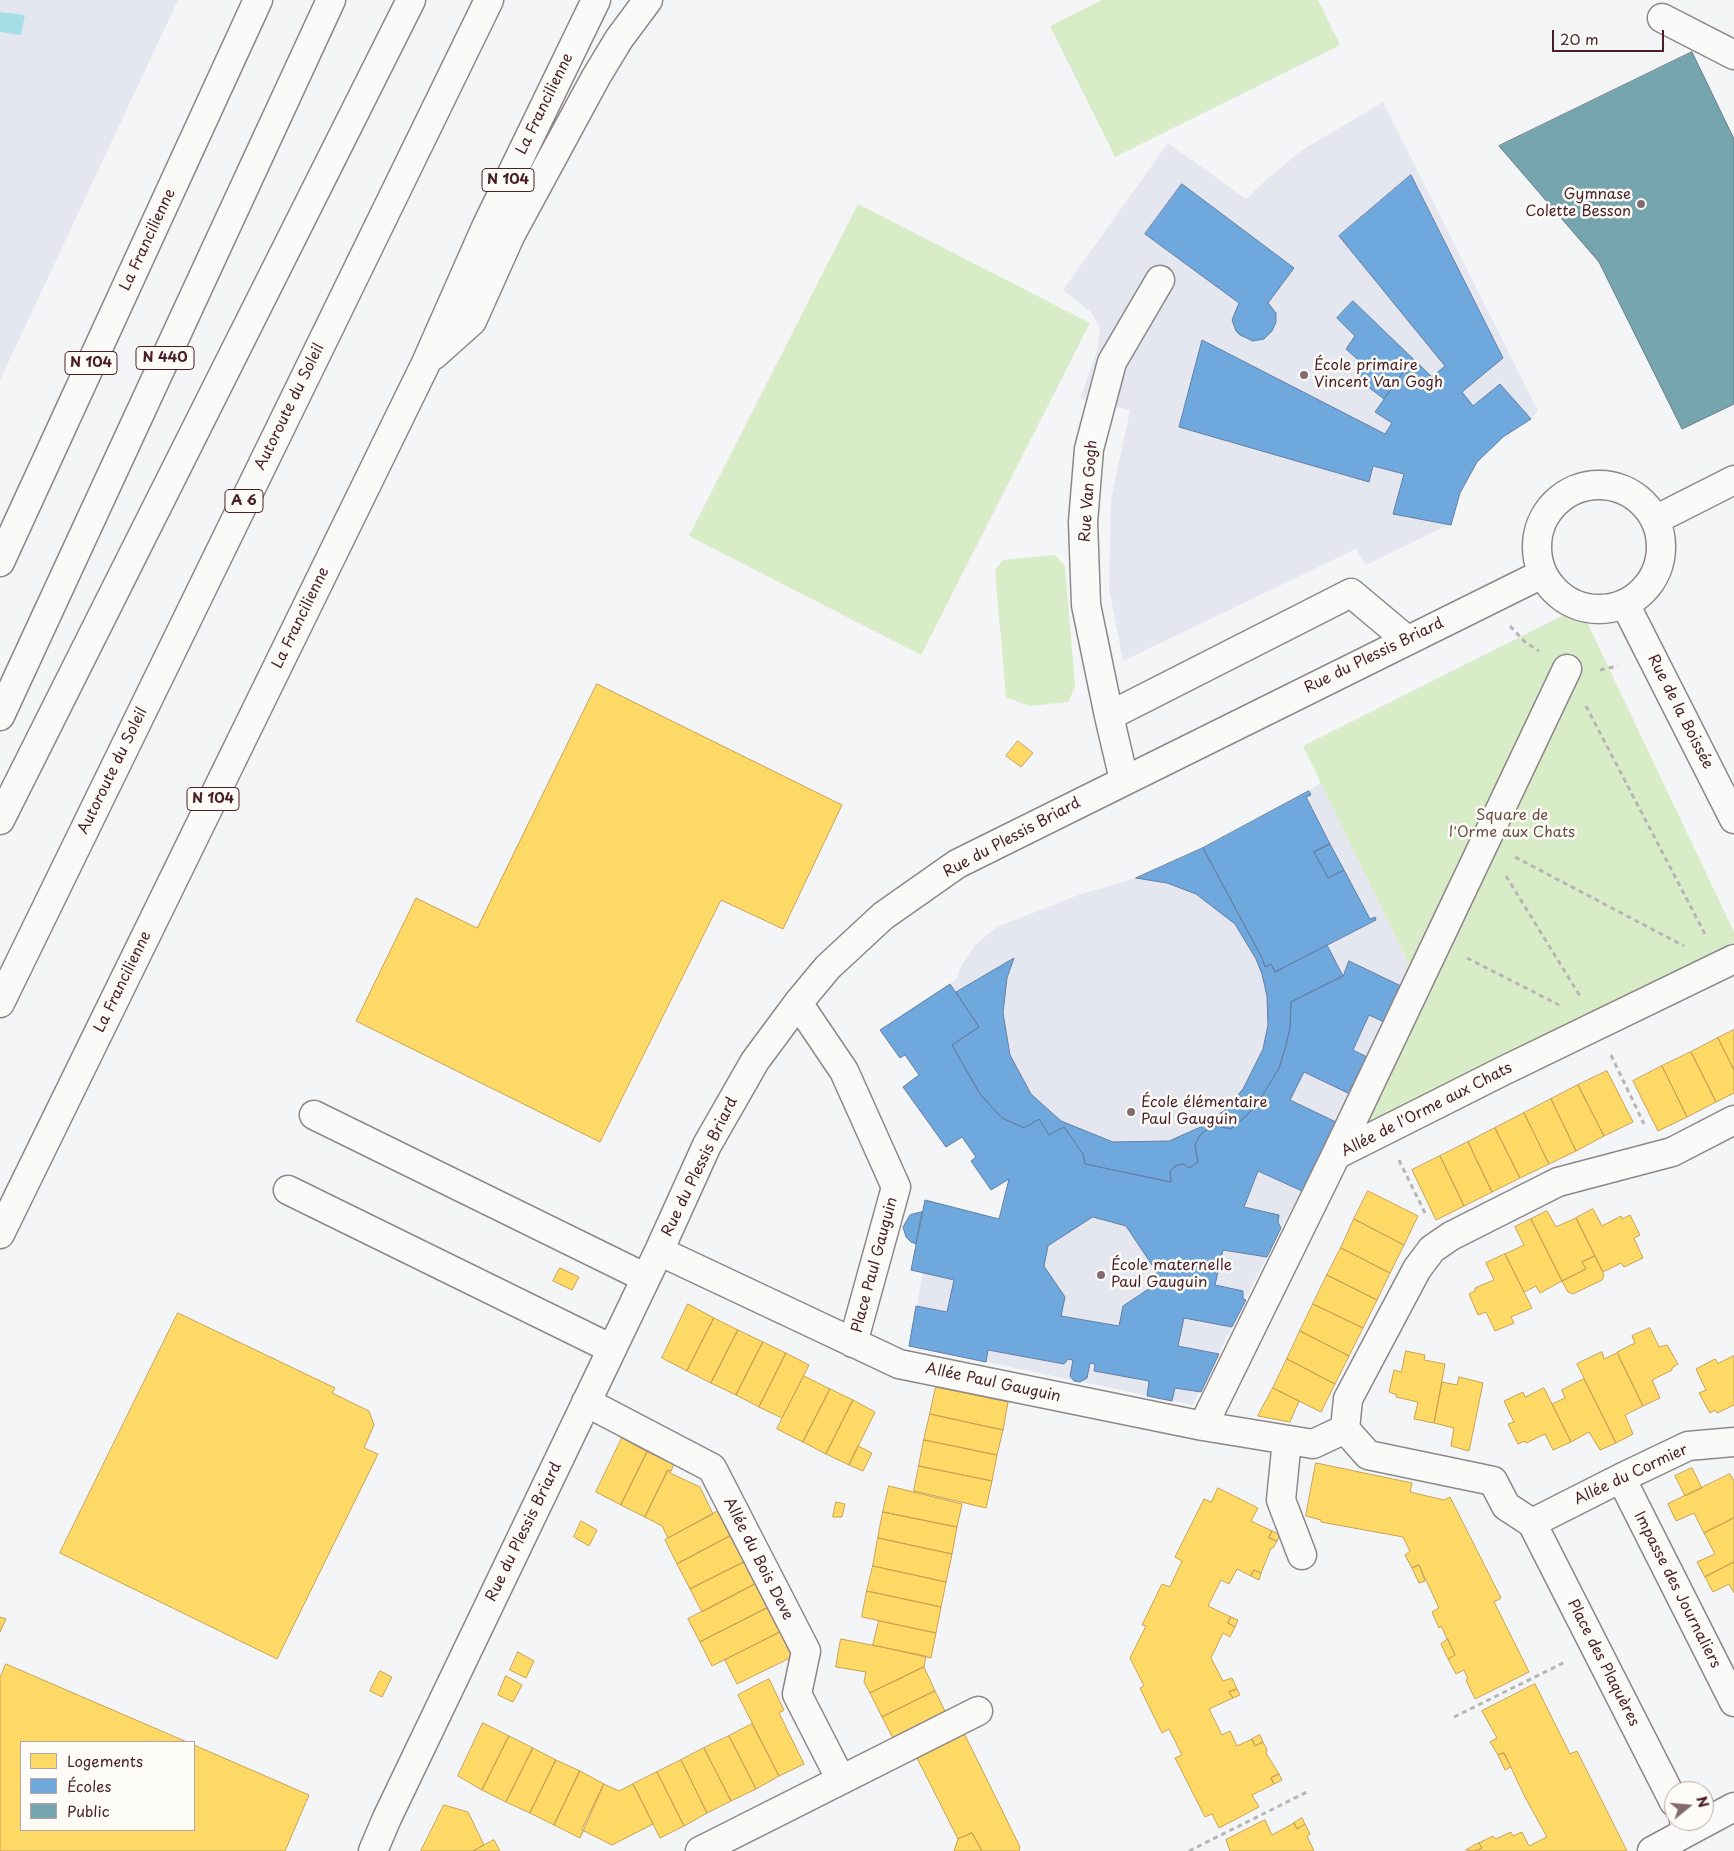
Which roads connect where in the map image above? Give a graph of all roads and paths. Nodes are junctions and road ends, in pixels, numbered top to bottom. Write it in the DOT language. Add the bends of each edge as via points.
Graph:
graph roads {
  1 [pos="258,0"];
  2 [pos="331,0"];
  3 [pos="411,0"];
  4 [pos="489,0"];
  5 [pos="596,0"];
  6 [pos="648,0"];
  7 [pos="1662,18"];
  8 [pos="1734,54"];
  9 [pos="1160,280"];
  10 [pos="426,363"];
  11 [pos="1734,480"];
  12 [pos="1655,520"];
  13 [pos="0,562"];
  14 [pos="1542,574"];
  15 [pos="1625,604"];
  16 [pos="1407,640"];
  17 [pos="1567,669"];
  18 [pos="0,716"];
  19 [pos="1109,716"];
  20 [pos="1124,780"];
  21 [pos="1734,819"];
  22 [pos="0,820"];
  23 [pos="1485,842"];
  24 [pos="1437,943"];
  25 [pos="1727,962"];
  26 [pos="0,1003"];
  27 [pos="798,1003"];
  28 [pos="1597,1025"];
  29 [pos="314,1115"];
  30 [pos="1734,1120"];
  31 [pos="1385,1130"];
  32 [pos="1336,1155"];
  33 [pos="1658,1155"];
  34 [pos="288,1190"];
  35 [pos="0,1234"];
  36 [pos="1440,1244"];
  37 [pos="658,1251"];
  38 [pos="646,1278"];
  39 [pos="853,1342"];
  40 [pos="612,1349"];
  41 [pos="586,1402"];
  42 [pos="1203,1426"];
  43 [pos="1345,1429"];
  44 [pos="1287,1440"];
  45 [pos="1734,1442"];
  46 [pos="1620,1478"];
  47 [pos="1532,1523"];
  48 [pos="1302,1555"];
  49 [pos="1568,1660"];
  50 [pos="1734,1702"];
  51 [pos="978,1710"];
  52 [pos="1454,1717"];
  53 [pos="841,1780"];
  54 [pos="1664,1782"];
  55 [pos="1309,1791"];
  56 [pos="1734,1807"];
  57 [pos="1714,1815"];
  58 [pos="1679,1831"];
  59 [pos="373,1851"];
  60 [pos="700,1851"];
  61 [pos="1189,1851"];
  62 [pos="1652,1851"];
  1 -- 13 [label="main road, La Francilienne / N 104"];
  2 -- 18 [label="main road, N 440"];
  3 -- 22 [label="main road"];
  4 -- 26 [label="main road, Autoroute du Soleil / A 6"];
  5 -- 10 [label="main road, La Francilienne / N 104" via="486,225"];
  6 -- 10 [label="main road" via="596,77 511,234 472,321"];
  7 -- 8 [label="main road"];
  9 -- 19 [label="main road, Rue Van Gogh" via="1112,362 1088,449 1083,522 1086,605"];
  10 -- 35 [label="main road, La Francilienne / N 104"];
  11 -- 12 [label="main road"];
  12 -- 14 [label="main road" via="1643,502 1624,490 1603,484 1582,487 1563,496 1547,512 1538,532 1537,553"];
  12 -- 15 [label="main road" via="1661,539 1661,558 1654,577 1642,593"];
  14 -- 15 [label="main road" via="1563,599 1578,606 1593,610"];
  14 -- 16 [label="main road, Rue du Plessis Briard"];
  15 -- 21 [label="main road, Rue de la Boissée"];
  16 -- 19 [label="main road" via="1351,593"];
  16 -- 20 [label="main road, Rue du Plessis Briard"];
  17 -- 23 [label="main road"];
  17 -- 25 [label="path"];
  19 -- 20 [label="main road, Rue Van Gogh"];
  20 -- 27 [label="main road, Rue du Plessis Briard" via="956,864 883,916 828,967"];
  23 -- 24 [label="main road"];
  23 -- 25 [label="path"];
  23 -- 28 [label="path"];
  24 -- 28 [label="path"];
  24 -- 32 [label="main road"];
  25 -- 28 [label="main road, Allée de l'Orme aux Chats"];
  27 -- 37 [label="main road, Rue du Plessis Briard" via="755,1061 708,1145"];
  27 -- 39 [label="main road, Place Paul Gauguin" via="844,1071 896,1187"];
  28 -- 31 [label="main road, Allée de l'Orme aux Chats"];
  28 -- 33 [label="path"];
  29 -- 38 [label="main road"];
  30 -- 33 [label="main road" via="1672,1152"];
  31 -- 32 [label="main road, Allée de l'Orme aux Chats"];
  31 -- 36 [label="path"];
  32 -- 42 [label="main road, Allée de l'Orme aux Chats"];
  33 -- 36 [label="main road" via="1558,1182"];
  34 -- 40 [label="main road"];
  36 -- 43 [label="main road" via="1432,1249 1417,1270 1348,1398"];
  37 -- 38 [label="main road, Rue du Plessis Briard"];
  37 -- 39 [label="main road, Allée Paul Gauguin"];
  38 -- 40 [label="main road, Rue du Plessis Briard"];
  39 -- 42 [label="main road, Allée Paul Gauguin" via="899,1364"];
  40 -- 41 [label="main road, Rue du Plessis Briard"];
  41 -- 53 [label="main road, Allée du Bois Deve" via="712,1468 806,1651 797,1694"];
  41 -- 59 [label="main road, Rue du Plessis Briard"];
  42 -- 44 [label="main road, Allée Paul Gauguin"];
  43 -- 44 [label="main road, Allée Paul Gauguin" via="1313,1444"];
  43 -- 47 [label="main road" via="1368,1455 1493,1481 1506,1506"];
  44 -- 48 [label="main road" via="1281,1500"];
  45 -- 46 [label="main road, Allée du Cormier" via="1688,1446"];
  46 -- 47 [label="main road, Allée du Cormier"];
  46 -- 50 [label="main road, Impasse des Journaliers"];
  47 -- 54 [label="main road, Place des Plaquères"];
  49 -- 52 [label="path"];
  51 -- 53 [label="main road"];
  53 -- 60 [label="main road"];
  55 -- 61 [label="path"];
  56 -- 57 [label="main road"];
  58 -- 62 [label="main road"];
}
